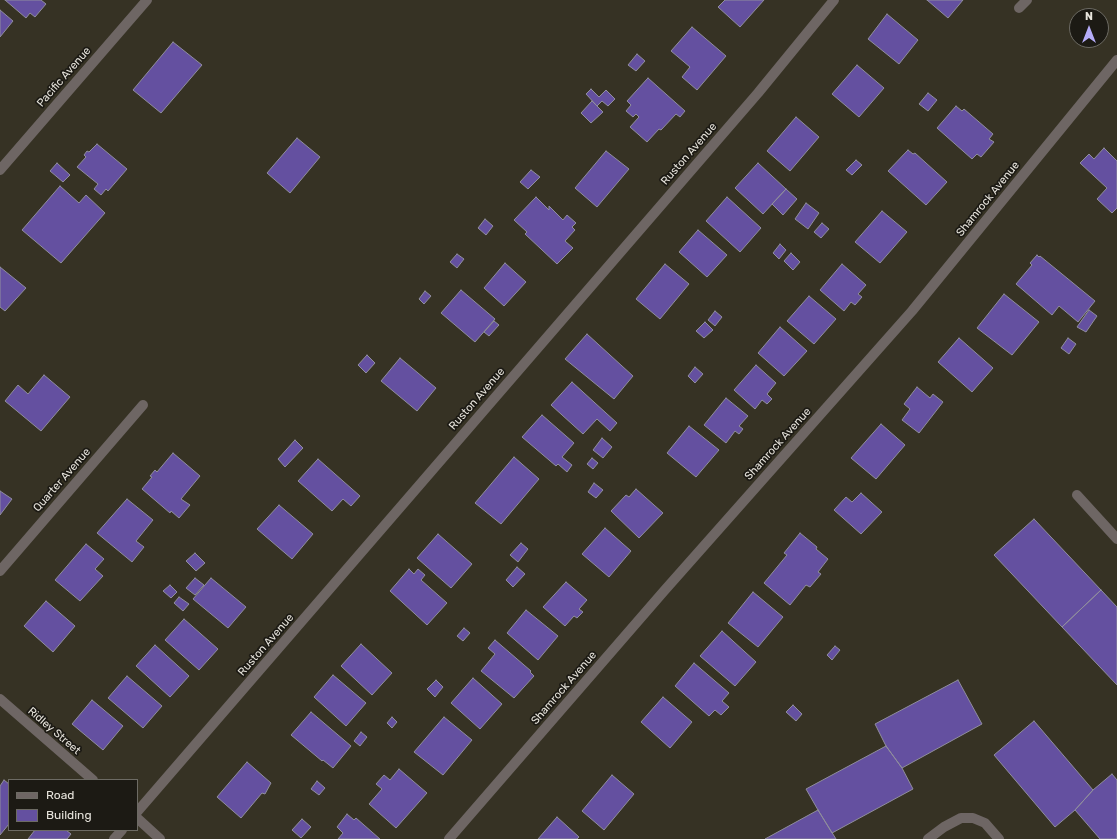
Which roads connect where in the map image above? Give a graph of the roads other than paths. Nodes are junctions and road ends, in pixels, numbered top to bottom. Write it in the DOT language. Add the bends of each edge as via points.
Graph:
graph roads {
  1 [pos="147,0"];
  2 [pos="834,0"];
  3 [pos="1026,0"];
  4 [pos="1019,8"];
  5 [pos="1117,60"];
  6 [pos="0,170"];
  7 [pos="143,405"];
  8 [pos="1077,495"];
  9 [pos="1117,539"];
  10 [pos="0,571"];
  11 [pos="0,699"];
  12 [pos="92,779"];
  13 [pos="138,811"];
  14 [pos="138,819"];
  15 [pos="121,831"];
  16 [pos="114,839"];
  17 [pos="160,839"];
  18 [pos="449,839"];
  19 [pos="928,839"];
  20 [pos="999,839"];
  1 -- 6 [label="street, Pacific Avenue"];
  2 -- 13 [label="street, Ruston Avenue" via="758,93"];
  3 -- 4 [label="street"];
  5 -- 18 [label="street, Shamrock Avenue" via="912,311"];
  7 -- 10 [label="street, Quarter Avenue"];
  8 -- 9 [label="street"];
  11 -- 12 [label="street, Ridley Street"];
  14 -- 17 [label="street"];
  15 -- 16 [label="street"];
  19 -- 20 [label="street" via="944,826 961,818 973,818 985,823"];
}
